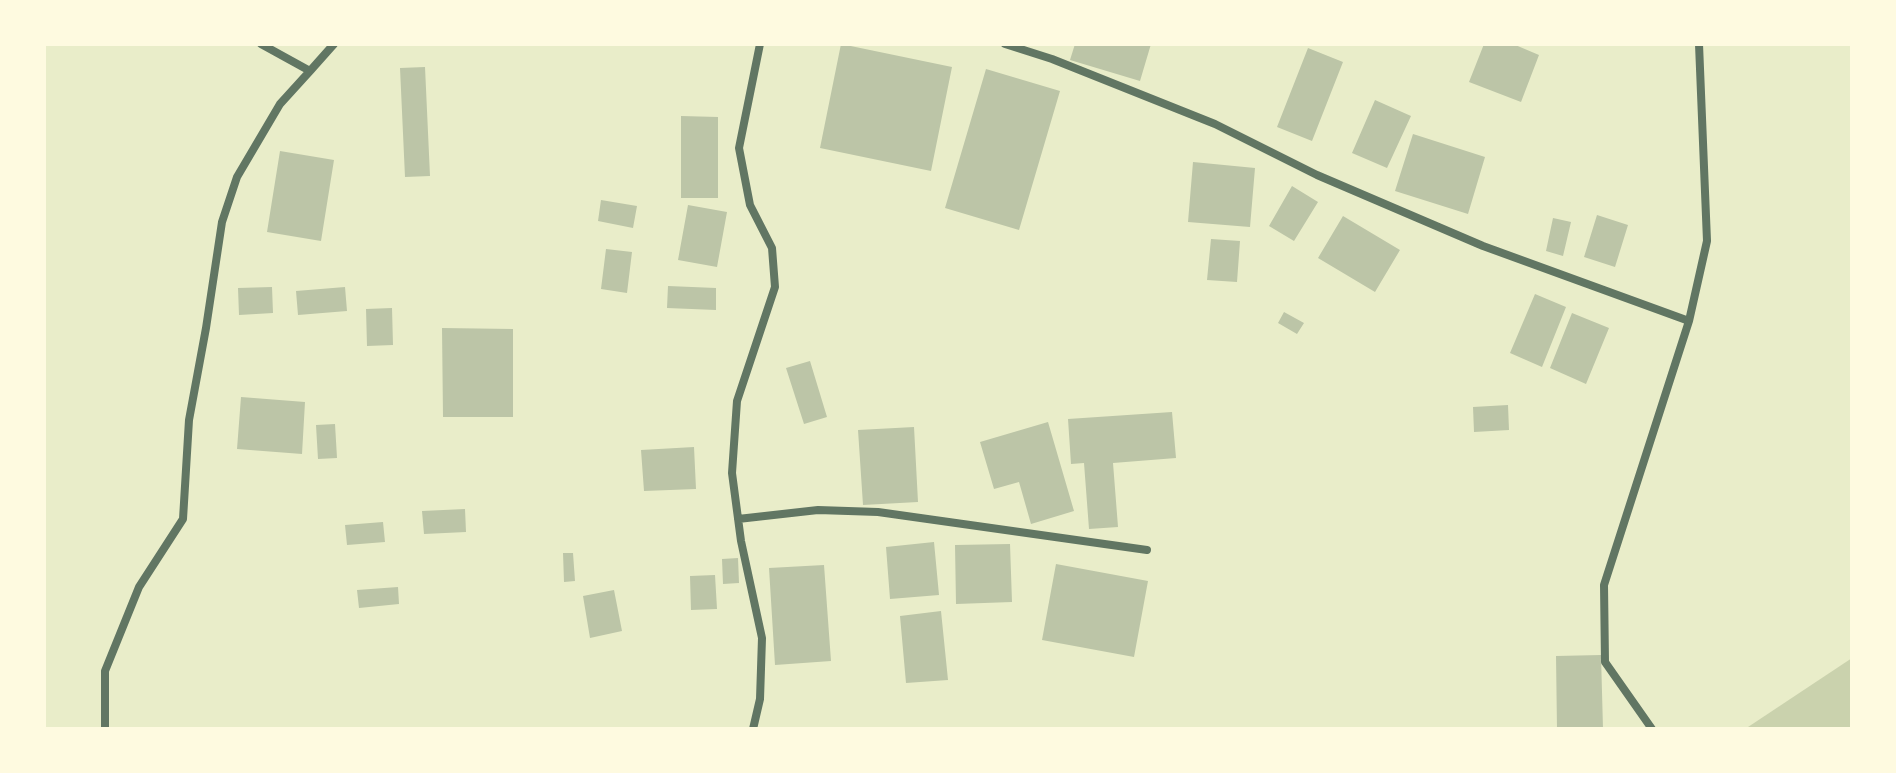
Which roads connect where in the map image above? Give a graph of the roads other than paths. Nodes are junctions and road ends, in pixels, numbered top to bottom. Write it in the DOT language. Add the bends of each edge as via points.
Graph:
graph roads {
  1 [pos="261,44"];
  2 [pos="334,44"];
  3 [pos="760,44"];
  4 [pos="1005,44"];
  5 [pos="1699,44"];
  6 [pos="310,71"];
  7 [pos="1689,321"];
  8 [pos="738,519"];
  9 [pos="1147,550"];
  10 [pos="105,729"];
  11 [pos="753,729"];
  12 [pos="1652,729"];
  1 -- 6 [label="street"];
  2 -- 6 [label="street"];
  3 -- 8 [label="street" via="739,148 750,205 772,248 775,287 737,401 732,473"];
  4 -- 7 [label="street" via="1215,124 1317,175 1483,246"];
  5 -- 7 [label="street" via="1707,241"];
  6 -- 10 [label="street" via="280,104 237,177 222,222 189,420 183,519 139,587 105,671"];
  7 -- 12 [label="street" via="1604,585 1605,662"];
  8 -- 9 [label="street" via="818,510 878,512"];
  8 -- 11 [label="street" via="762,638 760,699"];
}
